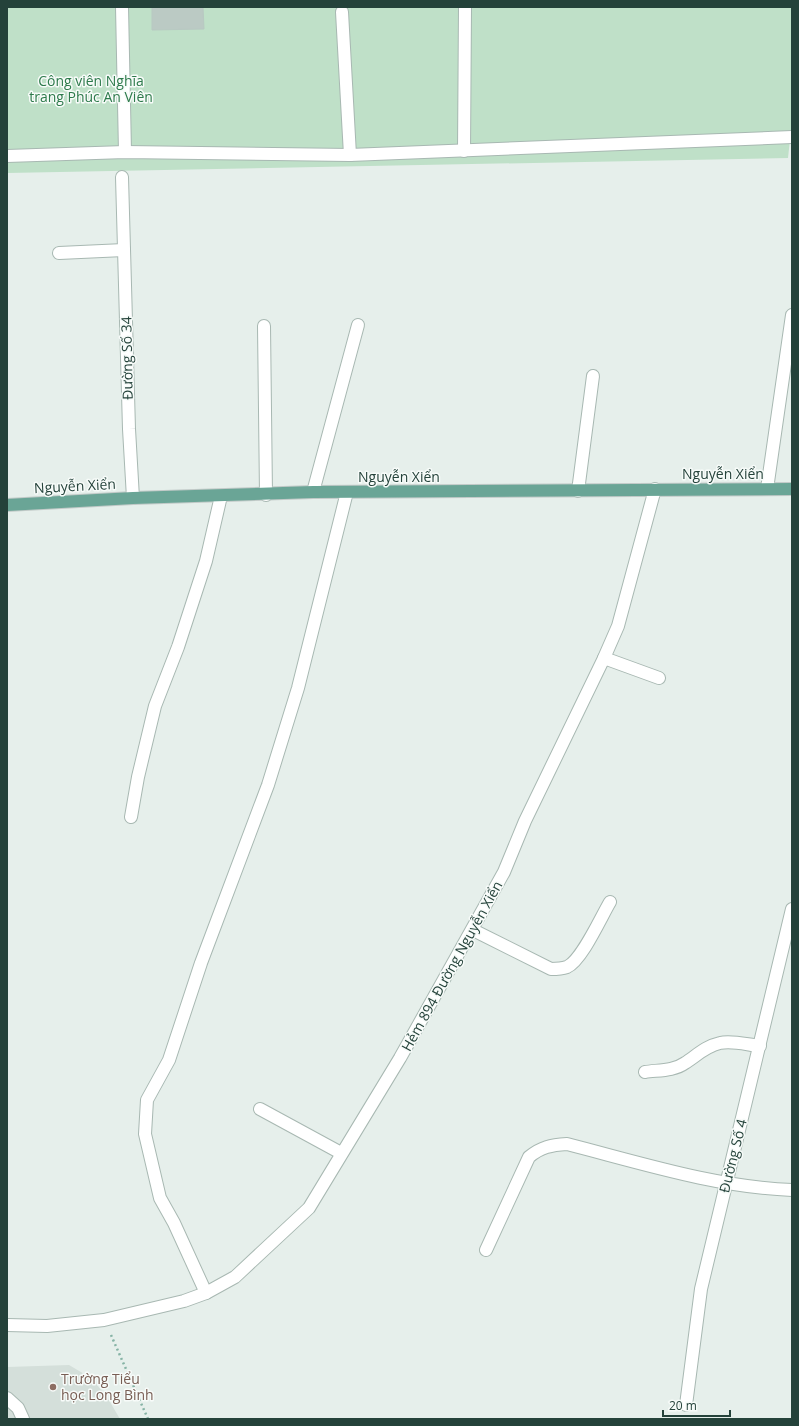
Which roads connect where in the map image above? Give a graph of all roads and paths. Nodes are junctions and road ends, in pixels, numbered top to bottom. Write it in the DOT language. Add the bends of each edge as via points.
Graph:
graph roads {
  1 [pos="122,7"];
  2 [pos="465,7"];
  3 [pos="342,12"];
  4 [pos="792,137"];
  5 [pos="464,151"];
  6 [pos="125,152"];
  7 [pos="350,155"];
  8 [pos="7,156"];
  9 [pos="122,177"];
  10 [pos="124,250"];
  11 [pos="59,253"];
  12 [pos="792,315"];
  13 [pos="358,325"];
  14 [pos="264,326"];
  15 [pos="593,376"];
  16 [pos="655,489"];
  17 [pos="767,489"];
  18 [pos="792,489"];
  19 [pos="578,491"];
  20 [pos="312,492"];
  21 [pos="347,492"];
  22 [pos="266,495"];
  23 [pos="221,496"];
  24 [pos="133,498"];
  25 [pos="7,505"];
  26 [pos="604,658"];
  27 [pos="659,678"];
  28 [pos="131,817"];
  29 [pos="610,902"];
  30 [pos="792,909"];
  31 [pos="473,930"];
  32 [pos="760,1046"];
  33 [pos="646,1072"];
  34 [pos="260,1108"];
  35 [pos="341,1153"];
  36 [pos="726,1183"];
  37 [pos="792,1190"];
  38 [pos="486,1250"];
  39 [pos="206,1293"];
  40 [pos="104,1320"];
  41 [pos="7,1325"];
  42 [pos="7,1398"];
  43 [pos="686,1405"];
  44 [pos="24,1419"];
  45 [pos="148,1419"];
  1 -- 6 [label="street"];
  2 -- 5 [label="street"];
  3 -- 7 [label="street"];
  4 -- 5 [label="street"];
  5 -- 7 [label="street"];
  6 -- 7 [label="street"];
  6 -- 8 [label="street"];
  9 -- 10 [label="street, Đường Số 34"];
  10 -- 11 [label="street"];
  10 -- 24 [label="street, Đường Số 34" via="128,430"];
  12 -- 17 [label="street"];
  13 -- 20 [label="street"];
  14 -- 22 [label="street"];
  15 -- 19 [label="street"];
  16 -- 17 [label="main road, Nguyễn Xiển"];
  16 -- 19 [label="main road, Nguyễn Xiển"];
  16 -- 26 [label="street, Hẻm 894 Đường Nguyễn Xiển" via="620,619"];
  17 -- 18 [label="main road, Nguyễn Xiển"];
  19 -- 21 [label="main road, Nguyễn Xiển"];
  20 -- 21 [label="main road, Nguyễn Xiển"];
  20 -- 22 [label="main road, Nguyễn Xiển"];
  21 -- 39 [label="street" via="298,688 268,785 201,963 169,1060 147,1100 145,1134 160,1198"];
  22 -- 23 [label="main road, Nguyễn Xiển"];
  23 -- 24 [label="main road, Nguyễn Xiển"];
  23 -- 28 [label="street" via="206,561 178,647 155,706"];
  24 -- 25 [label="main road, Nguyễn Xiển"];
  26 -- 27 [label="street"];
  26 -- 31 [label="street, Hẻm 894 Đường Nguyễn Xiển" via="525,821 504,872"];
  29 -- 31 [label="street" via="577,959 560,969 551,969"];
  30 -- 32 [label="street, Đường Số 4"];
  31 -- 35 [label="street, Hẻm 894 Đường Nguyễn Xiển" via="400,1058"];
  32 -- 33 [label="street" via="722,1043 708,1048 674,1068"];
  32 -- 36 [label="street, Đường Số 4"];
  34 -- 35 [label="street"];
  35 -- 39 [label="street, Hẻm 894 Đường Nguyễn Xiển" via="309,1208 234,1277"];
  36 -- 37 [label="street"];
  36 -- 38 [label="street" via="567,1144 549,1145 529,1158"];
  36 -- 43 [label="street, Đường Số 4" via="702,1289"];
  39 -- 40 [label="street, Hẻm 894 Đường Nguyễn Xiển" via="184,1301"];
  40 -- 41 [label="street, Hẻm 894 Đường Nguyễn Xiển" via="47,1326"];
  40 -- 45 [label="path"];
  42 -- 44 [label="street" via="18,1408"];
}
